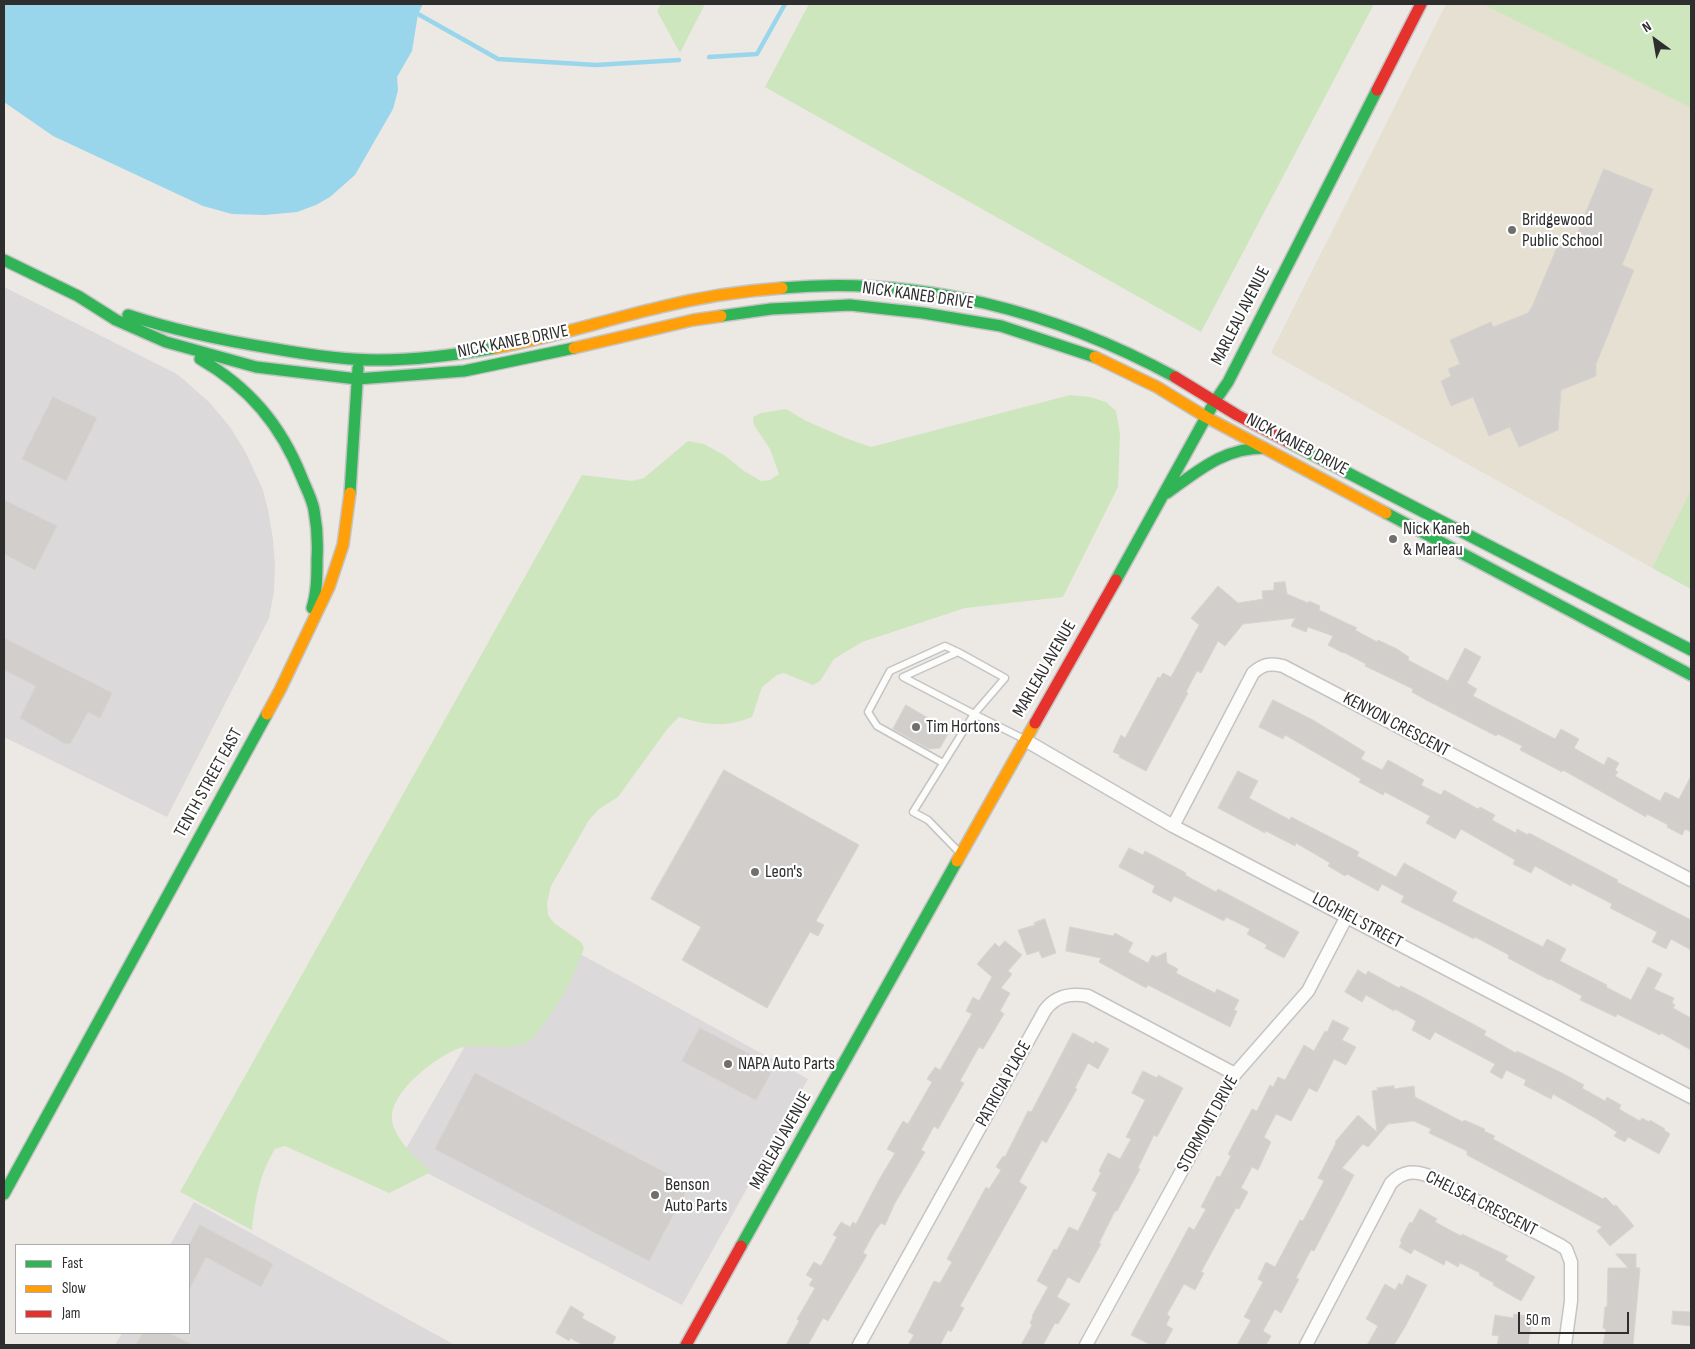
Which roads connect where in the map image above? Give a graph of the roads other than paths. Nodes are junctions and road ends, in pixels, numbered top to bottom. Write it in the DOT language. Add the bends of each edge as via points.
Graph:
graph roads {
  1 [pos="1420,4"];
  2 [pos="4,260"];
  3 [pos="78,296"];
  4 [pos="166,342"];
  5 [pos="358,360"];
  6 [pos="357,379"];
  7 [pos="1215,400"];
  8 [pos="1206,417"];
  9 [pos="1264,448"];
  10 [pos="1163,496"];
  11 [pos="301,646"];
  12 [pos="1691,650"];
  13 [pos="958,652"];
  14 [pos="1691,675"];
  15 [pos="974,714"];
  16 [pos="1025,740"];
  17 [pos="943,763"];
  18 [pos="1173,826"];
  19 [pos="962,855"];
  20 [pos="1691,880"];
  21 [pos="1347,916"];
  22 [pos="1235,1074"];
  23 [pos="1691,1097"];
  24 [pos="4,1194"];
  25 [pos="686,1345"];
  26 [pos="859,1345"];
  27 [pos="1086,1345"];
  28 [pos="1306,1345"];
  29 [pos="1565,1345"];
  1 -- 7 [label="street, MARLEAU AVENUE" via="1228,382"];
  2 -- 3 [label="street, NICK KANEB DRIVE"];
  3 -- 4 [label="street, NICK KANEB DRIVE" via="116,320"];
  3 -- 5 [label="street, NICK KANEB DRIVE" via="141,319 220,339"];
  4 -- 6 [label="street, NICK KANEB DRIVE" via="256,367"];
  4 -- 11 [label="street" via="218,368 260,405 299,468 314,508 318,553 315,599"];
  5 -- 6 [label="street, TENTH STREET EAST"];
  5 -- 7 [label="street, NICK KANEB DRIVE" via="413,359 510,345 674,304 745,291 806,287 901,289 978,300 1050,322 1109,344"];
  6 -- 8 [label="street, NICK KANEB DRIVE" via="464,371 703,318 771,309 850,305 1001,326 1045,339 1102,359"];
  6 -- 11 [label="street, TENTH STREET EAST" via="350,495 342,545 329,587"];
  7 -- 8 [label="street, MARLEAU AVENUE"];
  7 -- 12 [label="street, NICK KANEB DRIVE" via="1237,415"];
  8 -- 9 [label="street, NICK KANEB DRIVE"];
  8 -- 10 [label="street, MARLEAU AVENUE"];
  9 -- 10 [label="street" via="1245,448 1231,453"];
  9 -- 14 [label="street, NICK KANEB DRIVE"];
  10 -- 16 [label="street, MARLEAU AVENUE"];
  11 -- 24 [label="street, TENTH STREET EAST" via="280,690"];
  13 -- 15 [label="lane" via="1005,678"];
  13 -- 15 [label="lane" via="903,677"];
  13 -- 17 [label="lane" via="945,646 890,671 868,712 877,726"];
  15 -- 16 [label="lane"];
  15 -- 17 [label="lane"];
  16 -- 18 [label="street, LOCHIEL STREET"];
  16 -- 19 [label="street, MARLEAU AVENUE"];
  17 -- 19 [label="lane" via="913,812 928,820"];
  18 -- 20 [label="street, KENYON CRESCENT" via="1253,672 1272,664 1292,671"];
  18 -- 21 [label="street, LOCHIEL STREET"];
  19 -- 25 [label="street, MARLEAU AVENUE"];
  21 -- 22 [label="street, STORMONT DRIVE" via="1308,991"];
  21 -- 23 [label="street, LOCHIEL STREET"];
  22 -- 26 [label="street, PATRICIA PLACE" via="1088,996 1065,995 1053,1002 1045,1010"];
  22 -- 27 [label="street, STORMONT DRIVE"];
  28 -- 29 [label="street, CHELSEA CRESCENT" via="1391,1183 1397,1177 1414,1171 1566,1249 1571,1262 1571,1291"];
}
